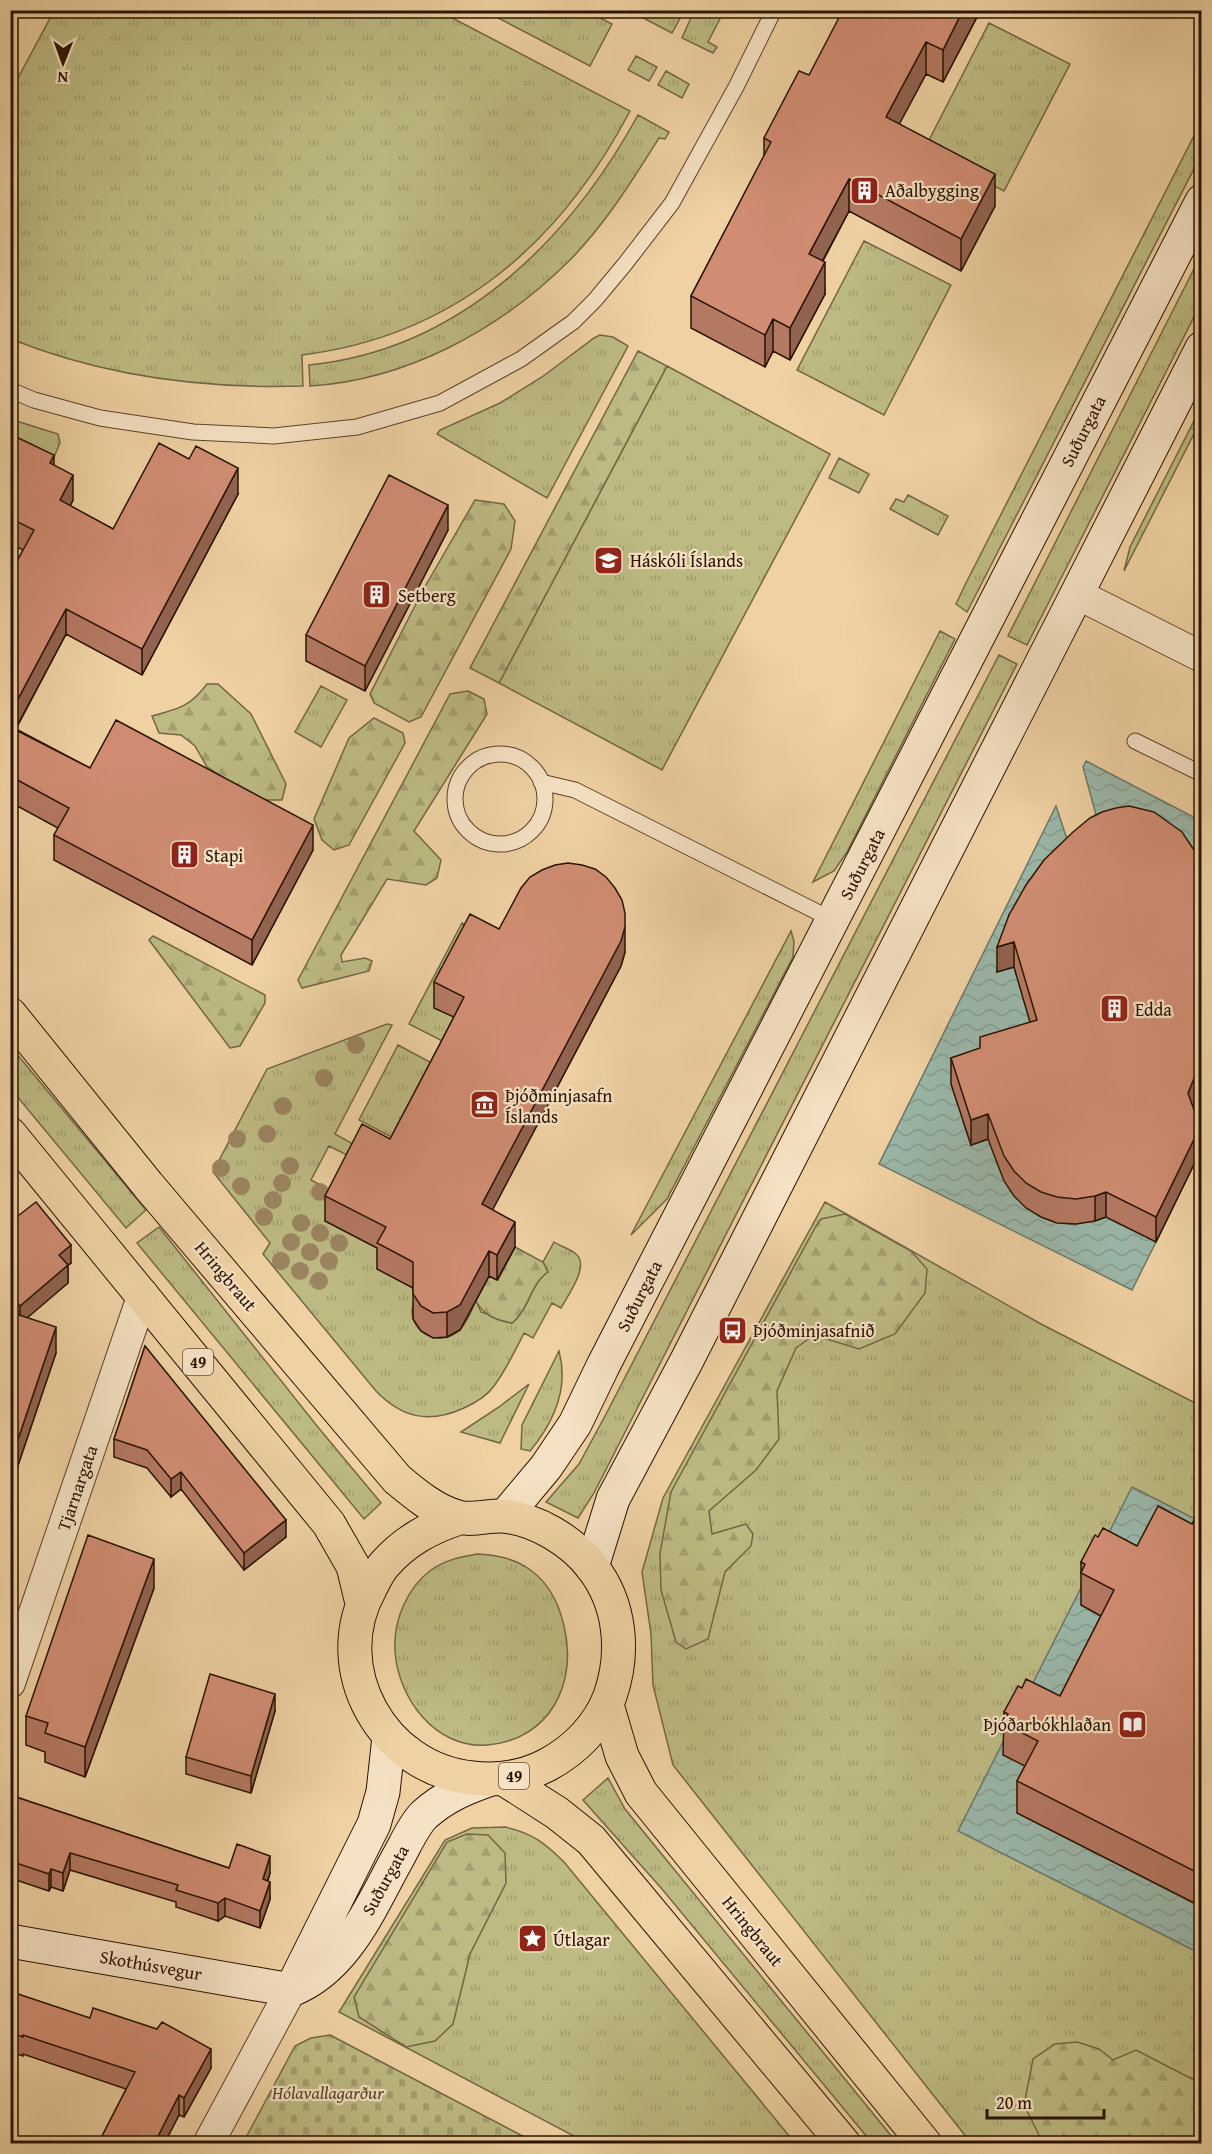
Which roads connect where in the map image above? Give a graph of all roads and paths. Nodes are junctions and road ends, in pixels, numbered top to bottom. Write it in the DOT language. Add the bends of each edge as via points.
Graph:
graph roads {
  1 [pos="774,10"];
  2 [pos="1202,201"];
  3 [pos="1202,348"];
  4 [pos="10,390"];
  5 [pos="1077,594"];
  6 [pos="1202,657"];
  7 [pos="1135,741"];
  8 [pos="1202,774"];
  9 [pos="541,782"];
  10 [pos="833,920"];
  11 [pos="10,1014"];
  12 [pos="10,1134"];
  13 [pos="143,1294"];
  14 [pos="505,1516"];
  15 [pos="459,1518"];
  16 [pos="592,1567"];
  17 [pos="362,1604"];
  18 [pos="10,1683"];
  19 [pos="607,1705"];
  20 [pos="389,1737"];
  21 [pos="496,1779"];
  22 [pos="10,1941"];
  23 [pos="291,1990"];
  24 [pos="208,2144"];
  25 [pos="844,2144"];
  26 [pos="925,2144"];
  1 -- 4 [label="lane" via="672,202 595,300 573,322 521,359 440,403 357,427 274,436 193,432 100,418"];
  2 -- 10 [label="main road, Suðurgata"];
  3 -- 5 [label="main road"];
  5 -- 6 [label="street"];
  5 -- 16 [label="main road" via="613,1498"];
  7 -- 8 [label="lane"];
  9 -- 9 [label="lane" via="533,769 508,755 480,759 459,780 456,808 461,823 471,834 499,844 527,836 543,811 545,796"];
  9 -- 10 [label="lane" via="575,790"];
  10 -- 14 [label="main road, Suðurgata" via="575,1424"];
  11 -- 15 [label="main road, Hringbraut / 49" via="148,1185 397,1479 424,1500"];
  12 -- 13 [label="main road, 49"];
  13 -- 17 [label="main road, 49" via="329,1524 353,1566"];
  13 -- 18 [label="street, Tjarnargata"];
  14 -- 15 [label="main road, 49"];
  14 -- 16 [label="main road, 49" via="538,1525 568,1543"];
  15 -- 17 [label="main road, 49" via="432,1527 408,1542 382,1567"];
  16 -- 19 [label="main road, 49" via="612,1603 620,1644"];
  17 -- 20 [label="main road, 49" via="355,1660 362,1691"];
  19 -- 21 [label="main road, 49" via="586,1736 562,1756 535,1771"];
  19 -- 26 [label="main road, Hringbraut" via="622,1756 641,1793"];
  20 -- 21 [label="main road, 49" via="432,1768 458,1777"];
  20 -- 23 [label="main road, Suðurgata" via="383,1792 374,1824"];
  21 -- 23 [label="main road, Suðurgata" via="455,1792 423,1816 349,1943 322,1972"];
  21 -- 25 [label="main road, 49" via="557,1813 591,1840"];
  22 -- 23 [label="main road, Skothúsvegur"];
  23 -- 24 [label="street, Suðurgata"];
}
